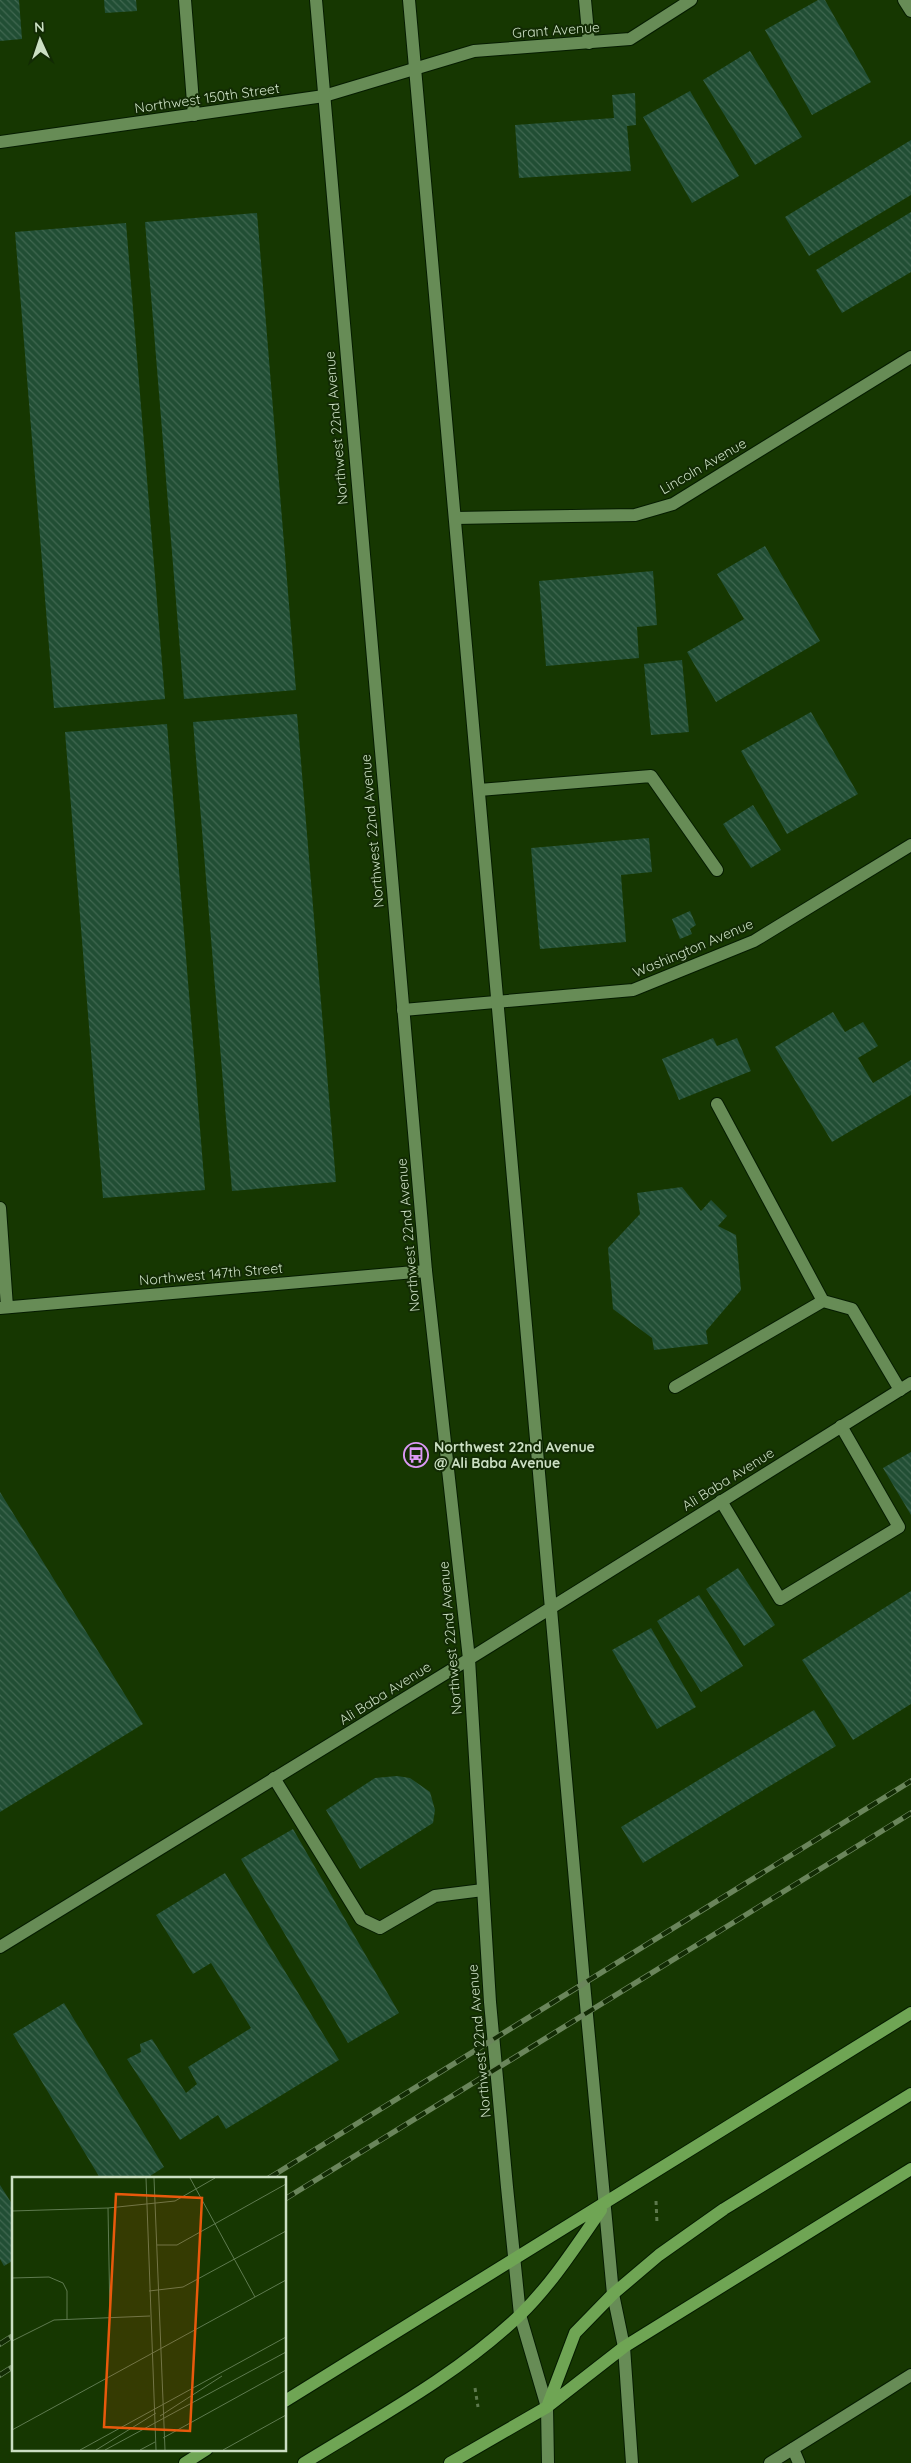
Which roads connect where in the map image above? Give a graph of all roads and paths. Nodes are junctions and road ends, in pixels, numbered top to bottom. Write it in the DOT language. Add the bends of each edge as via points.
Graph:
graph roads {
  1 [pos="184,0"];
  2 [pos="316,0"];
  3 [pos="409,0"];
  4 [pos="585,0"];
  5 [pos="691,0"];
  6 [pos="904,0"];
  7 [pos="911,11"];
  8 [pos="589,43"];
  9 [pos="416,70"];
  10 [pos="324,96"];
  11 [pos="194,115"];
  12 [pos="0,142"];
  13 [pos="911,357"];
  14 [pos="455,518"];
  15 [pos="479,790"];
  16 [pos="911,845"];
  17 [pos="717,870"];
  18 [pos="498,1002"];
  19 [pos="403,1010"];
  20 [pos="717,1104"];
  21 [pos="0,1208"];
  22 [pos="426,1271"];
  23 [pos="823,1301"];
  24 [pos="4,1308"];
  25 [pos="906,1386"];
  26 [pos="675,1387"];
  27 [pos="842,1426"];
  28 [pos="721,1501"];
  29 [pos="552,1606"];
  30 [pos="469,1659"];
  31 [pos="274,1778"];
  32 [pos="483,1890"];
  33 [pos="0,1947"];
  34 [pos="911,2013"];
  35 [pos="911,2094"];
  36 [pos="911,2169"];
  37 [pos="656,2197"];
  38 [pos="604,2205"];
  39 [pos="657,2226"];
  40 [pos="515,2261"];
  41 [pos="613,2294"];
  42 [pos="520,2315"];
  43 [pos="624,2347"];
  44 [pos="911,2375"];
  45 [pos="475,2385"];
  46 [pos="286,2400"];
  47 [pos="478,2407"];
  48 [pos="547,2407"];
  49 [pos="793,2449"];
  50 [pos="205,2450"];
  51 [pos="185,2463"];
  52 [pos="304,2463"];
  53 [pos="450,2463"];
  54 [pos="548,2463"];
  55 [pos="632,2463"];
  56 [pos="770,2463"];
  57 [pos="799,2463"];
  1 -- 11 [label="main road"];
  2 -- 10 [label="main road, Northwest 22nd Avenue"];
  3 -- 9 [label="main road"];
  4 -- 8 [label="main road"];
  5 -- 8 [label="main road, Grant Avenue" via="630,39"];
  6 -- 7 [label="main road"];
  8 -- 9 [label="main road, Grant Avenue" via="474,51"];
  9 -- 10 [label="main road, Northwest 150th Street"];
  9 -- 14 [label="main road"];
  10 -- 11 [label="main road, Northwest 150th Street"];
  10 -- 19 [label="main road, Northwest 22nd Avenue"];
  11 -- 12 [label="main road, Northwest 150th Street"];
  13 -- 14 [label="main road, Lincoln Avenue" via="672,504 635,515"];
  14 -- 15 [label="main road"];
  15 -- 17 [label="main road" via="651,776"];
  15 -- 18 [label="main road"];
  16 -- 18 [label="main road, Washington Avenue" via="754,941 633,990"];
  18 -- 19 [label="main road, Washington Avenue"];
  18 -- 29 [label="main road"];
  19 -- 22 [label="main road, Northwest 22nd Avenue"];
  20 -- 23 [label="main road"];
  21 -- 24 [label="main road"];
  22 -- 24 [label="main road, Northwest 147th Street"];
  22 -- 30 [label="main road, Northwest 22nd Avenue"];
  23 -- 25 [label="main road" via="852,1309"];
  23 -- 26 [label="main road"];
  25 -- 27 [label="main road, Ali Baba Avenue"];
  27 -- 28 [label="main road, Ali Baba Avenue"];
  27 -- 28 [label="main road" via="899,1528 780,1599"];
  28 -- 29 [label="main road, Ali Baba Avenue"];
  29 -- 30 [label="main road, Ali Baba Avenue"];
  29 -- 38 [label="main road"];
  30 -- 31 [label="main road, Ali Baba Avenue"];
  30 -- 32 [label="main road, Northwest 22nd Avenue"];
  31 -- 32 [label="main road" via="361,1919 380,1928 435,1896"];
  31 -- 33 [label="main road, Ali Baba Avenue"];
  32 -- 40 [label="main road, Northwest 22nd Avenue" via="490,2002"];
  34 -- 38 [label="main road"];
  35 -- 41 [label="main road" via="724,2209 659,2255"];
  36 -- 43 [label="main road"];
  37 -- 39 [label="path"];
  38 -- 40 [label="main road"];
  38 -- 41 [label="main road"];
  38 -- 42 [label="main road" via="559,2270"];
  40 -- 42 [label="main road, Northwest 22nd Avenue"];
  40 -- 46 [label="main road"];
  41 -- 43 [label="main road"];
  41 -- 48 [label="main road" via="575,2333"];
  42 -- 48 [label="main road, Northwest 22nd Avenue"];
  42 -- 52 [label="main road" via="472,2355"];
  43 -- 48 [label="main road"];
  43 -- 55 [label="main road"];
  44 -- 49 [label="main road"];
  45 -- 47 [label="path"];
  48 -- 53 [label="main road"];
  48 -- 54 [label="main road, Northwest 22nd Avenue"];
  49 -- 56 [label="main road"];
  49 -- 57 [label="main road"];
  50 -- 51 [label="main road"];
}
